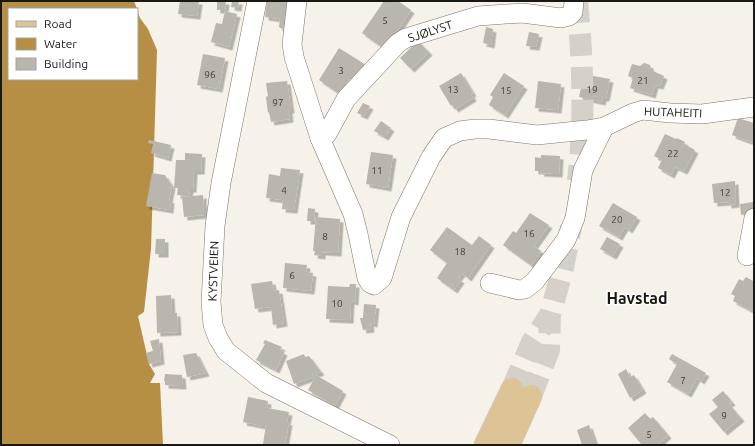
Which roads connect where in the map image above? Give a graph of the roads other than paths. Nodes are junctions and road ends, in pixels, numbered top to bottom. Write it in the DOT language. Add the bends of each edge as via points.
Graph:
graph roads {
  1 [pos="257,1"];
  2 [pos="297,1"];
  3 [pos="574,1"];
  4 [pos="754,107"];
  5 [pos="604,127"];
  6 [pos="320,138"];
  7 [pos="754,218"];
  8 [pos="747,256"];
  9 [pos="490,282"];
  10 [pos="390,445"];
  11 [pos="485,445"];
  12 [pos="509,445"];
  1 -- 10 [label="street, KYSTVEIEN" via="215,226 211,302 213,325 226,351 266,383"];
  2 -- 6 [label="street" via="292,44 294,57"];
  3 -- 6 [label="street, SJØLYST" via="573,12 561,18 522,13 478,16 406,38 398,43 346,99 327,134"];
  4 -- 5 [label="street, HUTAHEITI" via="702,114 670,114 643,110"];
  5 -- 6 [label="street, HUTAHEITI" via="537,135 475,129 460,131 444,138 431,157 401,217 382,278 374,284 367,278 353,214"];
  5 -- 9 [label="street" via="583,170 575,218 566,240 535,281 525,290"];
  7 -- 8 [label="street"];
  11 -- 12 [label="main road" via="521,392"];
}
